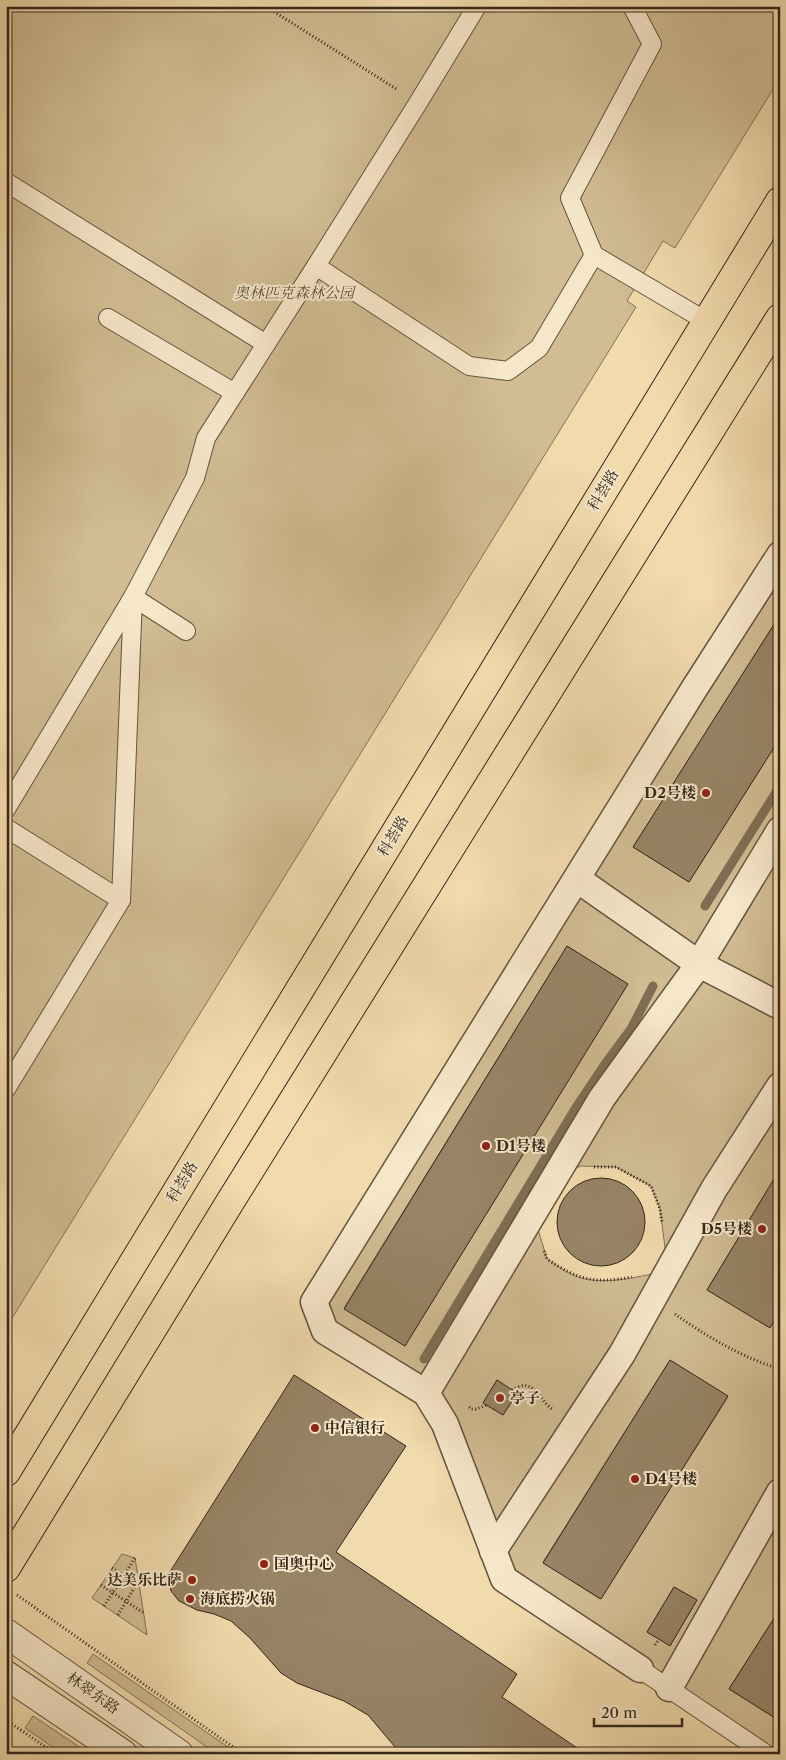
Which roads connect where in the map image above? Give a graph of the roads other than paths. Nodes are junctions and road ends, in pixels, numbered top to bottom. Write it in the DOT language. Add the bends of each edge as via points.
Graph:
graph roads {
  1 [pos="477,6"];
  2 [pos="632,6"];
  3 [pos="6,182"];
  4 [pos="780,201"];
  5 [pos="594,255"];
  6 [pos="316,266"];
  7 [pos="108,318"];
  8 [pos="780,318"];
  9 [pos="706,321"];
  10 [pos="266,344"];
  11 [pos="235,393"];
  12 [pos="780,555"];
  13 [pos="133,597"];
  14 [pos="186,632"];
  15 [pos="6,809"];
  16 [pos="6,828"];
  17 [pos="780,830"];
  18 [pos="577,879"];
  19 [pos="121,900"];
  20 [pos="699,964"];
  21 [pos="780,1006"];
  22 [pos="780,1086"];
  23 [pos="6,1089"];
  24 [pos="426,1393"];
  25 [pos="6,1472"];
  26 [pos="780,1492"];
  27 [pos="493,1551"];
  28 [pos="10,1581"];
  29 [pos="6,1633"];
  30 [pos="640,1669"];
  31 [pos="6,1674"];
  32 [pos="669,1688"];
  33 [pos="123,1754"];
  34 [pos="179,1754"];
  35 [pos="766,1754"];
  1 -- 6 [label="lane"];
  2 -- 5 [label="lane" via="652,44 570,198"];
  3 -- 10 [label="lane"];
  4 -- 9 [label="main road, 科荟路"];
  5 -- 6 [label="lane" via="539,348 508,371 469,366"];
  5 -- 9 [label="lane"];
  6 -- 10 [label="lane"];
  7 -- 11 [label="lane"];
  8 -- 28 [label="main road" via="236,1194"];
  9 -- 25 [label="main road, 科荟路"];
  10 -- 11 [label="lane"];
  11 -- 13 [label="lane" via="206,438 195,478"];
  12 -- 18 [label="street"];
  13 -- 14 [label="lane"];
  13 -- 15 [label="lane"];
  13 -- 19 [label="lane"];
  16 -- 19 [label="lane"];
  17 -- 20 [label="street"];
  18 -- 20 [label="street"];
  18 -- 24 [label="street" via="314,1302 325,1330"];
  19 -- 23 [label="lane"];
  20 -- 21 [label="street"];
  20 -- 24 [label="street" via="602,1098"];
  22 -- 27 [label="street" via="714,1189 622,1354"];
  24 -- 27 [label="street" via="444,1424"];
  26 -- 32 [label="street"];
  27 -- 30 [label="street" via="504,1579"];
  29 -- 34 [label="street, 林翠东路"];
  30 -- 32 [label="lane"];
  31 -- 33 [label="street"];
  32 -- 35 [label="lane"];
}
